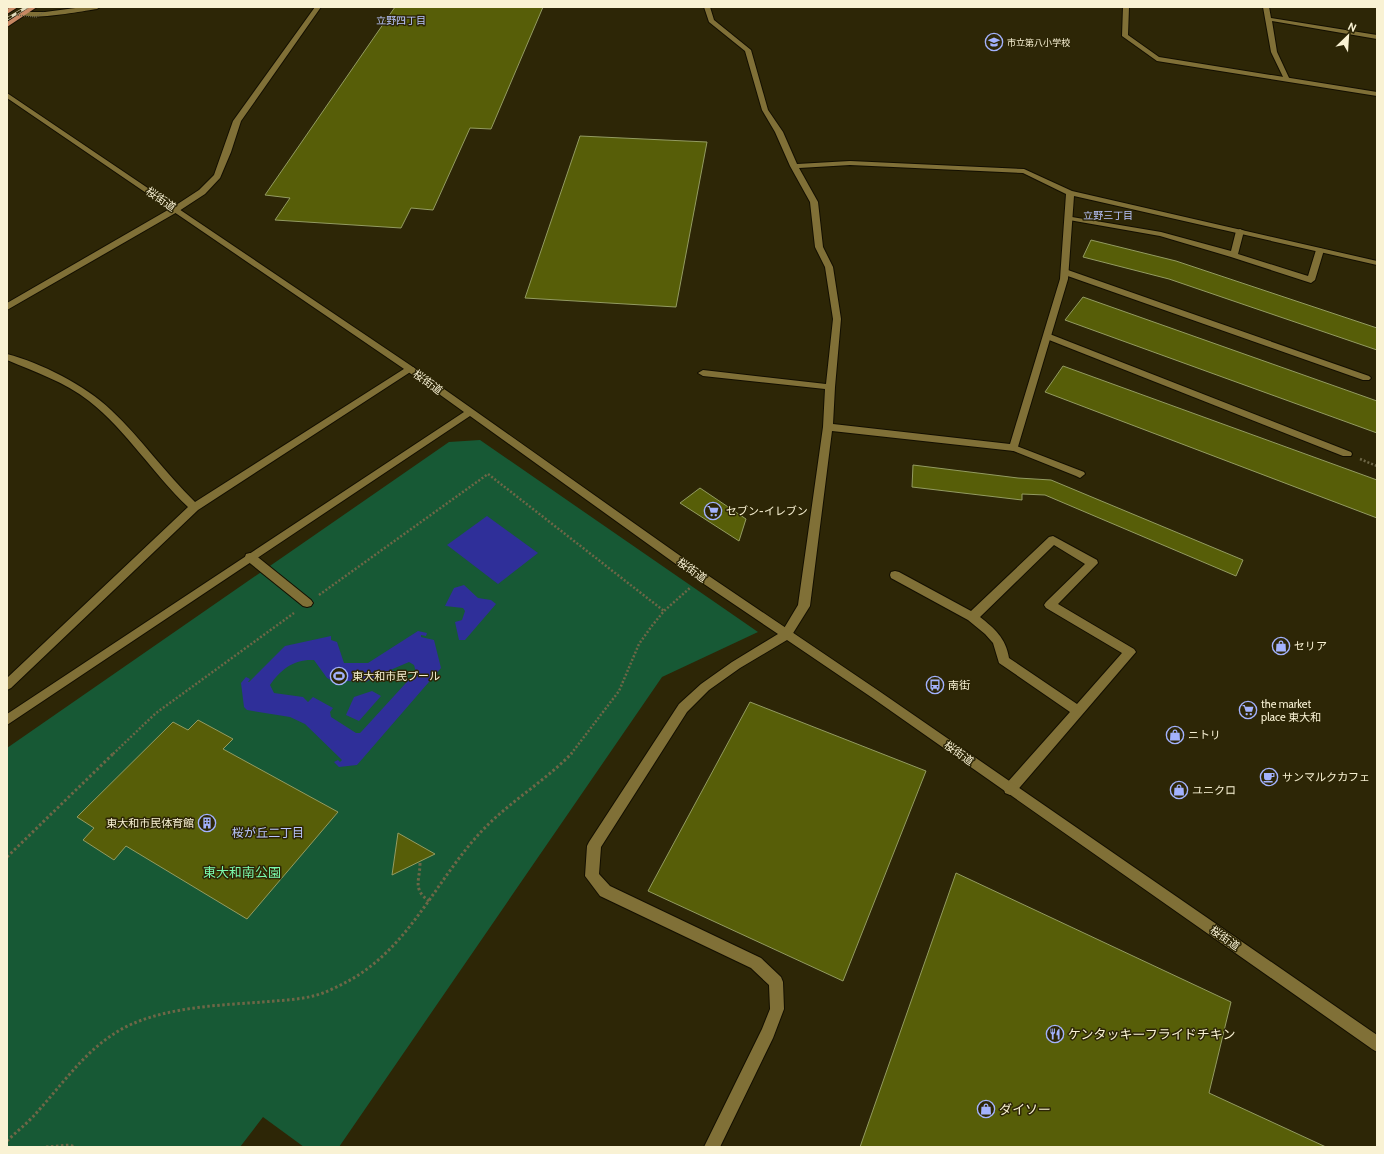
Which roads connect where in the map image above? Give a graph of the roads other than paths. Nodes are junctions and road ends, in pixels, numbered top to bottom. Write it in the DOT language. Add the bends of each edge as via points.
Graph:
graph roads {
  1 [pos="15,7"];
  2 [pos="34,7"];
  3 [pos="97,7"];
  4 [pos="318,7"];
  5 [pos="707,7"];
  6 [pos="1126,7"];
  7 [pos="1266,7"];
  8 [pos="7,12"];
  9 [pos="24,14"];
  10 [pos="1268,19"];
  11 [pos="7,24"];
  12 [pos="1377,37"];
  13 [pos="1287,80"];
  14 [pos="1377,94"];
  15 [pos="7,95"];
  16 [pos="794,166"];
  17 [pos="1070,192"];
  18 [pos="176,209"];
  19 [pos="1069,218"];
  20 [pos="1240,231"];
  21 [pos="1320,250"];
  22 [pos="1234,255"];
  23 [pos="1377,263"];
  24 [pos="1065,272"];
  25 [pos="7,307"];
  26 [pos="1047,336"];
  27 [pos="7,357"];
  28 [pos="410,369"];
  29 [pos="703,373"];
  30 [pos="1366,378"];
  31 [pos="830,387"];
  32 [pos="470,412"];
  33 [pos="828,427"];
  34 [pos="1014,448"];
  35 [pos="1346,454"];
  36 [pos="1080,474"];
  37 [pos="194,506"];
  38 [pos="250,557"];
  39 [pos="895,575"];
  40 [pos="307,603"];
  41 [pos="972,617"];
  42 [pos="786,635"];
  43 [pos="7,685"];
  44 [pos="1078,711"];
  45 [pos="7,720"];
  46 [pos="1010,789"];
  47 [pos="1377,1044"];
  48 [pos="712,1147"];
  1 -- 8 [label="main road"];
  2 -- 9 [label="main road"];
  3 -- 9 [label="street"];
  4 -- 18 [label="street" via="237,121 217,176 202,192"];
  5 -- 16 [label="street" via="712,20 748,50 765,110 779,132"];
  6 -- 13 [label="street" via="1125,36 1157,59"];
  7 -- 10 [label="street"];
  9 -- 11 [label="main road"];
  10 -- 12 [label="street"];
  10 -- 13 [label="street" via="1274,52"];
  13 -- 14 [label="street"];
  15 -- 18 [label="street, 桜街道"];
  16 -- 17 [label="street" via="850,163 1024,171"];
  16 -- 31 [label="street" via="814,202 819,247 829,267 837,319"];
  17 -- 19 [label="street"];
  17 -- 20 [label="street"];
  18 -- 25 [label="street"];
  18 -- 28 [label="street, 桜街道"];
  19 -- 22 [label="street" via="1161,234"];
  19 -- 24 [label="street"];
  20 -- 21 [label="street"];
  20 -- 22 [label="street"];
  21 -- 22 [label="street" via="1311,280"];
  21 -- 23 [label="street"];
  24 -- 26 [label="street"];
  24 -- 30 [label="street"];
  26 -- 34 [label="street"];
  26 -- 35 [label="street"];
  27 -- 37 [label="street" via="58,378 93,400 116,421 180,494"];
  28 -- 32 [label="street, 桜街道"];
  28 -- 37 [label="street"];
  29 -- 31 [label="street"];
  31 -- 33 [label="street"];
  32 -- 38 [label="street"];
  32 -- 42 [label="street, 桜街道"];
  33 -- 34 [label="street"];
  33 -- 42 [label="street" via="804,606"];
  34 -- 36 [label="street"];
  37 -- 43 [label="street"];
  38 -- 40 [label="street"];
  38 -- 45 [label="street"];
  39 -- 41 [label="street"];
  41 -- 44 [label="street" via="996,636 1003,660"];
  41 -- 44 [label="street" via="1053,540 1093,563 1050,605 1130,652"];
  42 -- 46 [label="street, 桜街道"];
  42 -- 48 [label="street" via="736,664 705,687 683,708 594,846 592,876 605,891 756,963 776,982 777,1009 768,1033"];
  44 -- 46 [label="street"];
  46 -- 47 [label="street, 桜街道"];
}
